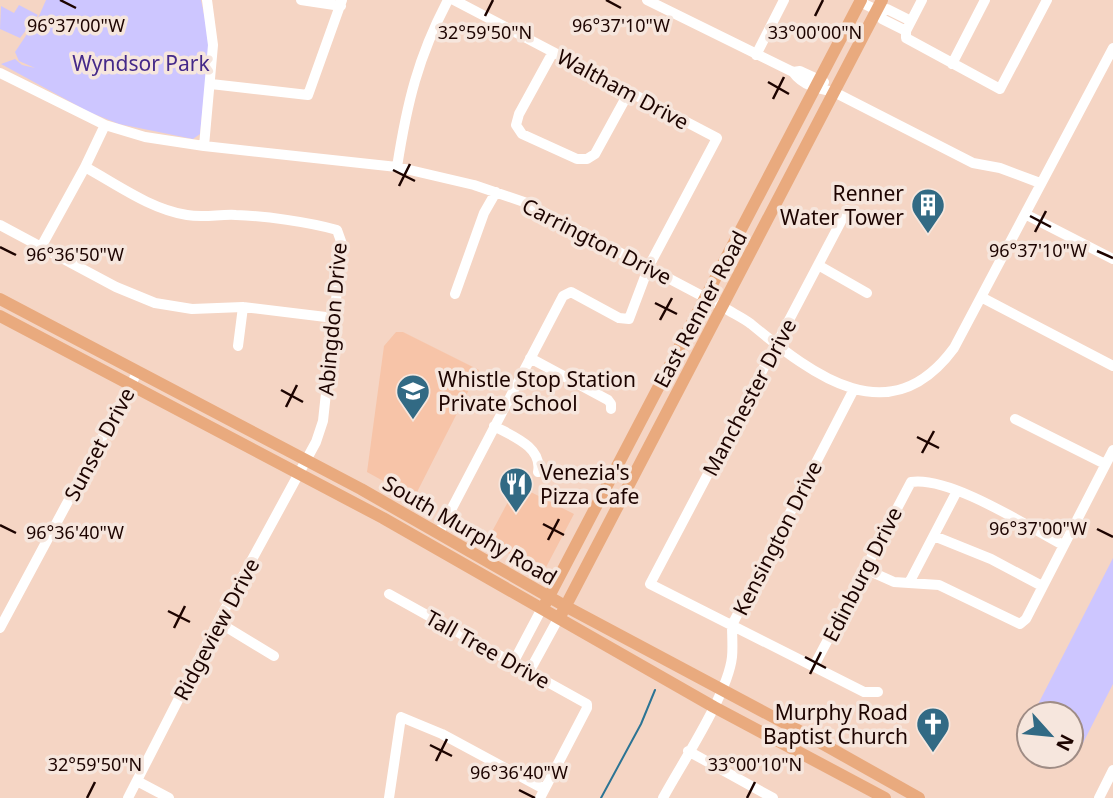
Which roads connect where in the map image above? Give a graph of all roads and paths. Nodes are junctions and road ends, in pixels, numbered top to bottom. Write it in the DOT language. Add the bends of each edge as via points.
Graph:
graph roads {
  1 [pos="206,0"];
  2 [pos="301,0"];
  3 [pos="448,0"];
  4 [pos="454,0"];
  5 [pos="647,0"];
  6 [pos="674,0"];
  7 [pos="784,0"];
  8 [pos="922,0"];
  9 [pos="985,0"];
  10 [pos="1047,0"];
  11 [pos="861,1"];
  12 [pos="342,3"];
  13 [pos="880,8"];
  14 [pos="668,12"];
  15 [pos="911,21"];
  16 [pos="905,34"];
  17 [pos="1113,48"];
  18 [pos="553,52"];
  19 [pos="756,55"];
  20 [pos="952,64"];
  21 [pos="0,73"];
  22 [pos="818,83"];
  23 [pos="211,84"];
  24 [pos="629,92"];
  25 [pos="834,92"];
  26 [pos="105,125"];
  27 [pos="204,146"];
  28 [pos="85,167"];
  29 [pos="397,167"];
  30 [pos="1040,183"];
  31 [pos="496,192"];
  32 [pos="847,210"];
  33 [pos="1026,214"];
  34 [pos="0,225"];
  35 [pos="41,247"];
  36 [pos="1112,256"];
  37 [pos="818,265"];
  38 [pos="649,266"];
  39 [pos="867,293"];
  40 [pos="455,294"];
  41 [pos="705,296"];
  42 [pos="981,297"];
  43 [pos="0,299"];
  44 [pos="243,307"];
  45 [pos="723,307"];
  46 [pos="0,316"];
  47 [pos="334,318"];
  48 [pos="776,344"];
  49 [pos="238,346"];
  50 [pos="530,358"];
  51 [pos="1113,366"];
  52 [pos="138,371"];
  53 [pos="130,386"];
  54 [pos="853,391"];
  55 [pos="611,409"];
  56 [pos="1015,419"];
  57 [pos="494,426"];
  58 [pos="1113,450"];
  59 [pos="306,461"];
  60 [pos="1105,464"];
  61 [pos="538,472"];
  62 [pos="298,474"];
  63 [pos="957,491"];
  64 [pos="439,533"];
  65 [pos="934,536"];
  66 [pos="1063,545"];
  67 [pos="865,569"];
  68 [pos="909,583"];
  69 [pos="1042,586"];
  70 [pos="389,594"];
  71 [pos="549,597"];
  72 [pos="565,606"];
  73 [pos="541,610"];
  74 [pos="558,620"];
  75 [pos="218,622"];
  76 [pos="732,625"];
  77 [pos="0,628"];
  78 [pos="274,656"];
  79 [pos="513,663"];
  80 [pos="814,666"];
  81 [pos="529,671"];
  82 [pos="721,691"];
  83 [pos="878,692"];
  84 [pos="713,707"];
  85 [pos="688,751"];
  86 [pos="866,769"];
  87 [pos="1113,769"];
  88 [pos="137,781"];
  89 [pos="858,783"];
  90 [pos="542,794"];
  91 [pos="128,798"];
  92 [pos="169,798"];
  93 [pos="389,798"];
  94 [pos="663,798"];
  95 [pos="773,798"];
  96 [pos="885,798"];
  97 [pos="919,798"];
  98 [pos="1099,798"];
  1 -- 23 [label="street" via="213,45"];
  2 -- 12 [label="street"];
  3 -- 29 [label="street" via="414,77"];
  4 -- 18 [label="street, Waltham Drive"];
  5 -- 14 [label="street"];
  6 -- 14 [label="street"];
  7 -- 19 [label="street"];
  8 -- 15 [label="street"];
  9 -- 20 [label="street"];
  10 -- 20 [label="street" via="1000,89"];
  11 -- 13 [label="street"];
  11 -- 22 [label="main road, East Renner Road"];
  12 -- 23 [label="street" via="308,95"];
  13 -- 15 [label="street"];
  13 -- 16 [label="street" via="882,19"];
  13 -- 25 [label="main road, East Renner Road"];
  14 -- 19 [label="street"];
  15 -- 16 [label="street"];
  16 -- 20 [label="street" via="911,43"];
  17 -- 30 [label="street, Carrington Drive"];
  18 -- 24 [label="street, Waltham Drive"];
  18 -- 24 [label="street" via="519,114 516,125 522,134 577,159 587,159 595,154"];
  19 -- 22 [label="street" via="800,71"];
  21 -- 26 [label="street, Carrington Drive"];
  22 -- 25 [label="street"];
  22 -- 41 [label="main road, East Renner Road"];
  23 -- 27 [label="street"];
  24 -- 38 [label="street, Waltham Drive" via="717,138"];
  25 -- 30 [label="street" via="973,163"];
  25 -- 45 [label="main road, East Renner Road"];
  26 -- 27 [label="street, Carrington Drive"];
  26 -- 28 [label="street"];
  27 -- 29 [label="street, Carrington Drive"];
  28 -- 35 [label="street"];
  28 -- 47 [label="street, Abingdon Drive" via="156,206 181,214 252,216 337,230 342,244"];
  29 -- 31 [label="street, Carrington Drive"];
  30 -- 33 [label="street, Carrington Drive"];
  31 -- 38 [label="street, Carrington Drive"];
  31 -- 40 [label="street" via="484,212"];
  32 -- 37 [label="street, Manchester Drive"];
  33 -- 36 [label="street"];
  33 -- 42 [label="street, Carrington Drive"];
  34 -- 35 [label="street"];
  35 -- 44 [label="street" via="155,303 192,309"];
  37 -- 39 [label="street"];
  37 -- 48 [label="street, Manchester Drive"];
  38 -- 41 [label="street, Carrington Drive"];
  38 -- 50 [label="street" via="629,319 571,292 563,296"];
  41 -- 45 [label="street, Carrington Drive"];
  41 -- 71 [label="main road, East Renner Road"];
  42 -- 51 [label="street"];
  42 -- 54 [label="street, Carrington Drive" via="937,369 919,382 886,394"];
  43 -- 52 [label="main road, South Murphy Road"];
  44 -- 47 [label="street"];
  44 -- 49 [label="street"];
  45 -- 48 [label="street, Carrington Drive"];
  45 -- 72 [label="main road, East Renner Road"];
  46 -- 53 [label="main road, South Murphy Road"];
  47 -- 59 [label="street, Abingdon Drive" via="323,421"];
  48 -- 54 [label="street, Carrington Drive"];
  48 -- 76 [label="street, Manchester Drive" via="650,584"];
  50 -- 55 [label="street" via="608,400"];
  50 -- 57 [label="street"];
  52 -- 53 [label="street, Sunset Drive"];
  52 -- 59 [label="main road, South Murphy Road"];
  53 -- 62 [label="main road, South Murphy Road"];
  53 -- 77 [label="street, Sunset Drive"];
  54 -- 76 [label="street, Kensington Drive"];
  56 -- 60 [label="street"];
  57 -- 61 [label="street" via="531,448 538,459"];
  57 -- 64 [label="street"];
  58 -- 60 [label="street"];
  59 -- 62 [label="street, Ridgeview Drive"];
  59 -- 64 [label="main road, South Murphy Road"];
  60 -- 66 [label="street"];
  62 -- 73 [label="main road, South Murphy Road"];
  62 -- 75 [label="street, Ridgeview Drive"];
  63 -- 65 [label="street"];
  63 -- 66 [label="street"];
  63 -- 67 [label="street, Edinburg Drive" via="935,483 911,482"];
  64 -- 71 [label="main road, South Murphy Road"];
  65 -- 68 [label="street"];
  65 -- 69 [label="street"];
  66 -- 69 [label="street"];
  67 -- 68 [label="street" via="884,579"];
  67 -- 80 [label="street, Edinburg Drive"];
  68 -- 69 [label="street" via="939,585 1020,624"];
  70 -- 79 [label="street, Tall Tree Drive"];
  71 -- 72 [label="main road, South Murphy Road"];
  71 -- 73 [label="main road, East Renner Road"];
  72 -- 74 [label="main road, East Renner Road"];
  72 -- 82 [label="main road, South Murphy Road"];
  73 -- 74 [label="main road, South Murphy Road"];
  73 -- 79 [label="street, East Renner Road"];
  74 -- 81 [label="street, East Renner Road"];
  74 -- 84 [label="main road, South Murphy Road"];
  75 -- 78 [label="street"];
  75 -- 88 [label="street, Ridgeview Drive"];
  76 -- 80 [label="street"];
  76 -- 82 [label="street, Kensington Drive" via="732,658"];
  79 -- 81 [label="street, Tall Tree Drive"];
  80 -- 83 [label="street" via="864,692"];
  81 -- 90 [label="street, Tall Tree Drive" via="587,704"];
  82 -- 84 [label="street, Kensington Drive"];
  82 -- 86 [label="main road, South Murphy Road"];
  84 -- 85 [label="street, Kensington Drive"];
  84 -- 89 [label="main road, South Murphy Road"];
  85 -- 94 [label="street, Kensington Drive"];
  85 -- 95 [label="street"];
  86 -- 89 [label="main road"];
  86 -- 97 [label="main road, South Murphy Road"];
  87 -- 98 [label="street"];
  88 -- 91 [label="street, Ridgeview Drive"];
  88 -- 92 [label="street"];
  89 -- 96 [label="main road, South Murphy Road"];
  90 -- 93 [label="street" via="442,734 401,717"];
}
